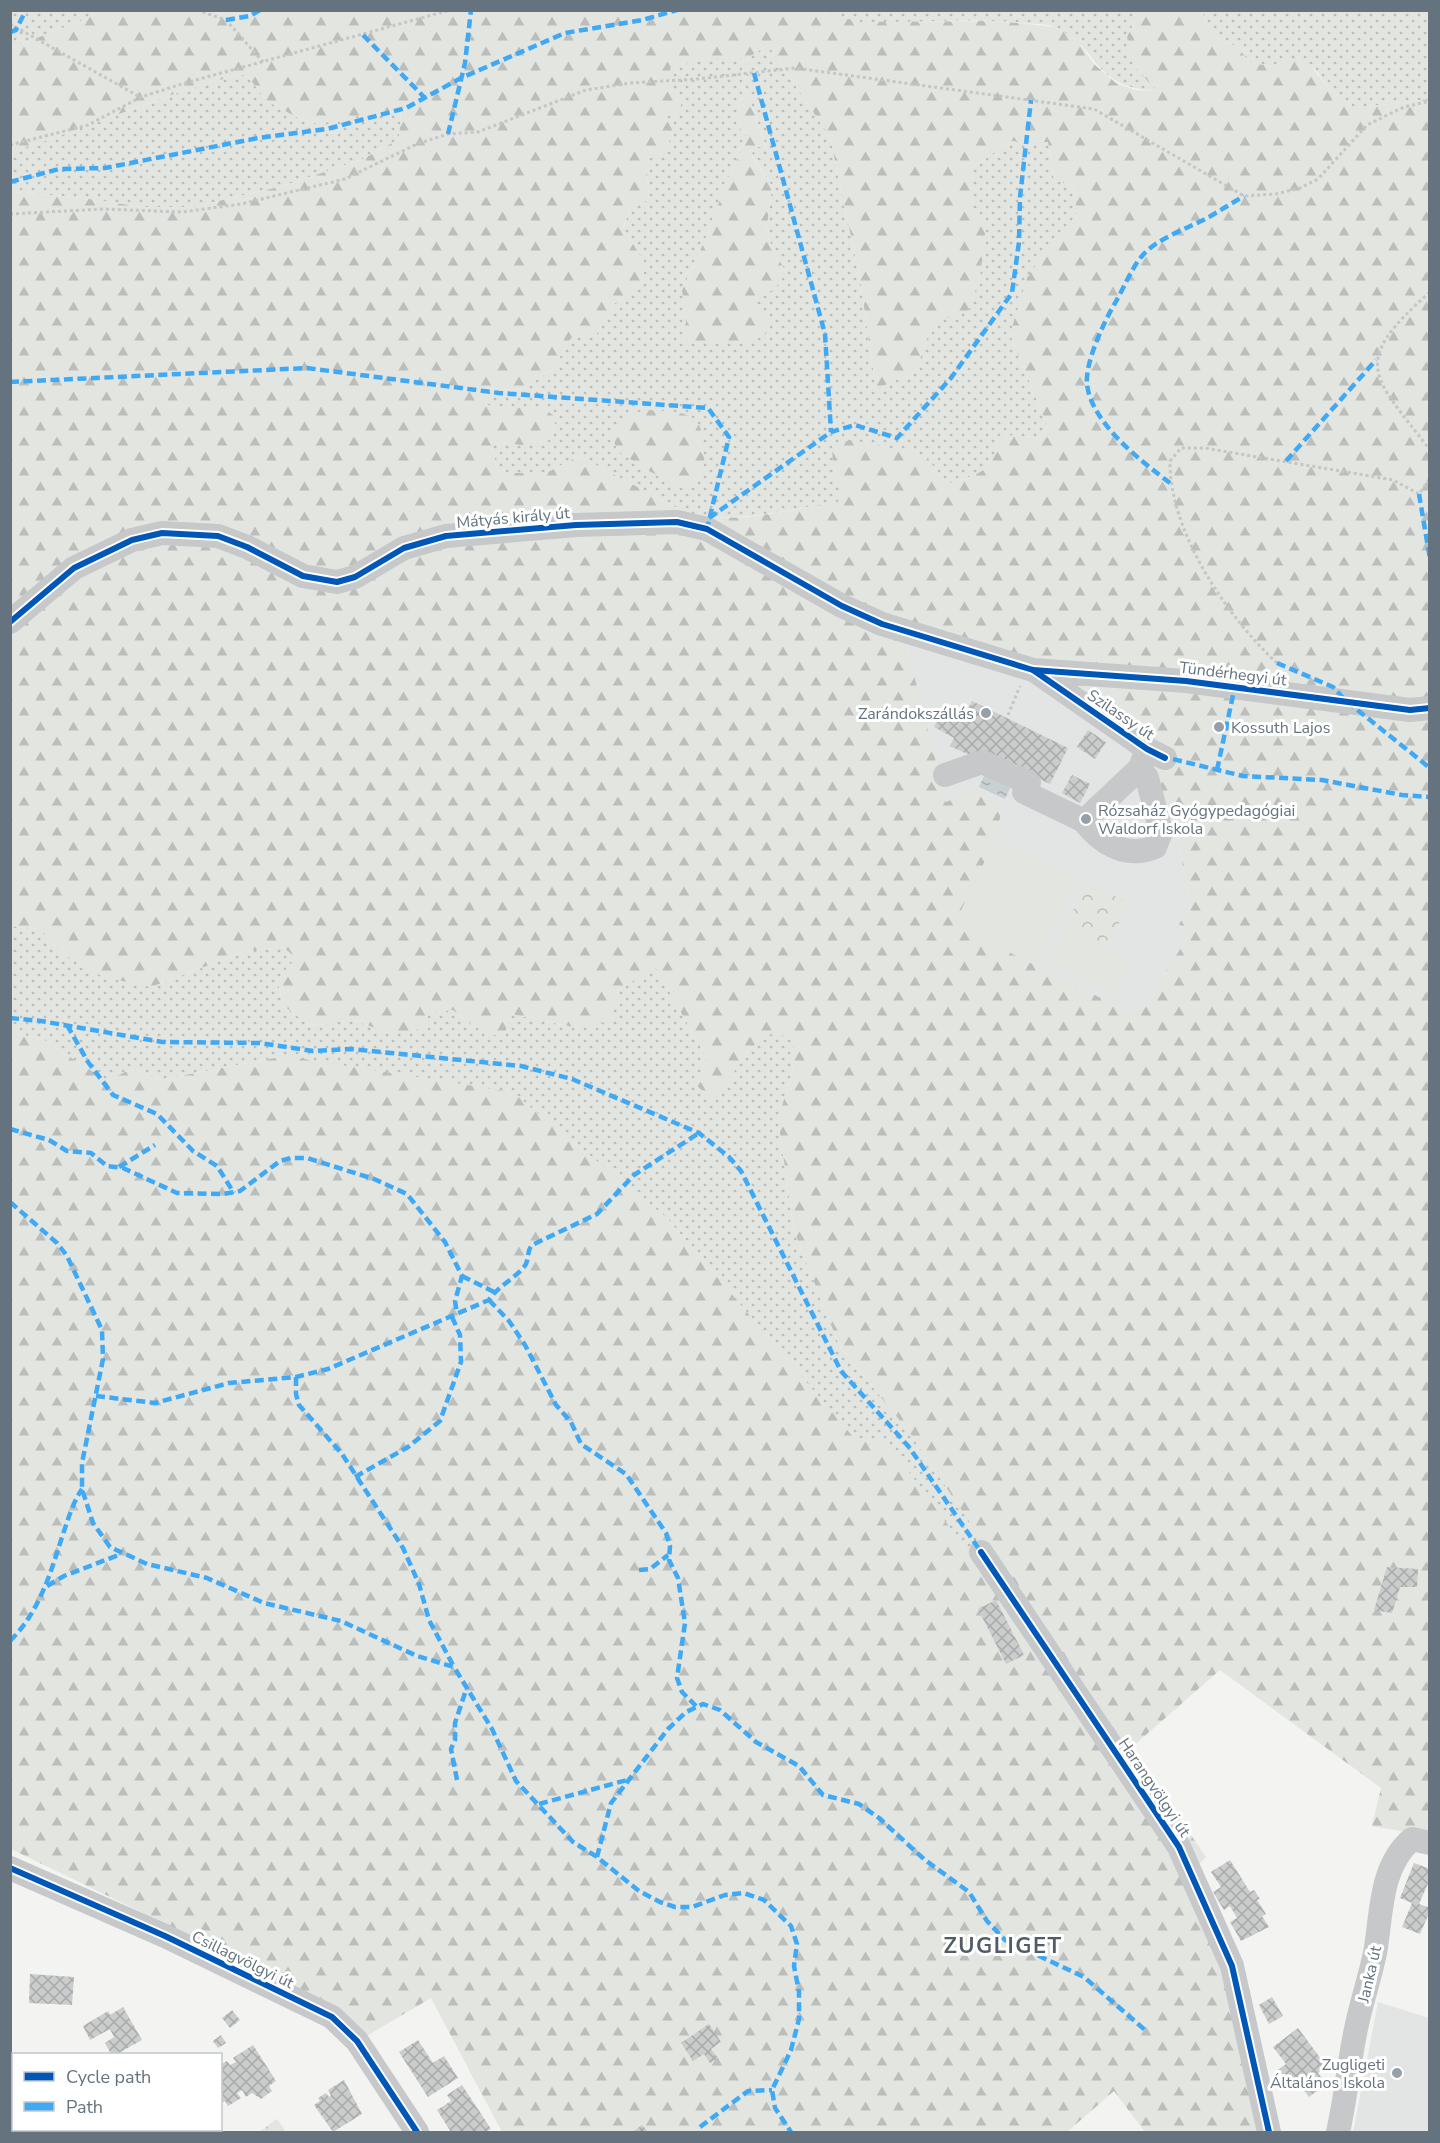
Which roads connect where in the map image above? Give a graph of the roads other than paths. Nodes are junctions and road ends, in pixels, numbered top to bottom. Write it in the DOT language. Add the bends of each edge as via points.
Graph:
graph roads {
  1 [pos="10,622"];
  2 [pos="1031,669"];
  3 [pos="1430,708"];
  4 [pos="1151,758"];
  5 [pos="945,775"];
  6 [pos="1084,821"];
  7 [pos="981,1552"];
  8 [pos="1430,1843"];
  9 [pos="10,1868"];
  10 [pos="417,2133"];
  11 [pos="1269,2133"];
  12 [pos="1338,2133"];
  1 -- 2 [label="street, Mátyás király út" via="74,568 132,540 162,533 218,536 247,546 303,576 337,582 354,577 404,548 446,536 576,525 678,522 706,529 842,606 882,624"];
  2 -- 3 [label="street, Tündérhegyi út" via="1186,681 1410,710"];
  2 -- 4 [label="street, Szilassy út"];
  4 -- 6 [label="street"];
  4 -- 6 [label="street" via="1147,778 1161,832 1155,847 1140,854 1115,848 1094,835"];
  5 -- 6 [label="street" via="982,762 1029,783 1024,792"];
  7 -- 11 [label="street, Harangvölgyi út" via="1179,1847 1232,1966"];
  8 -- 12 [label="street, Janka út" via="1412,1839 1402,1847 1380,1906 1375,1953 1357,2024"];
  9 -- 10 [label="street, Csillagvölgyi út" via="165,1936 332,2017 357,2041"];
}
